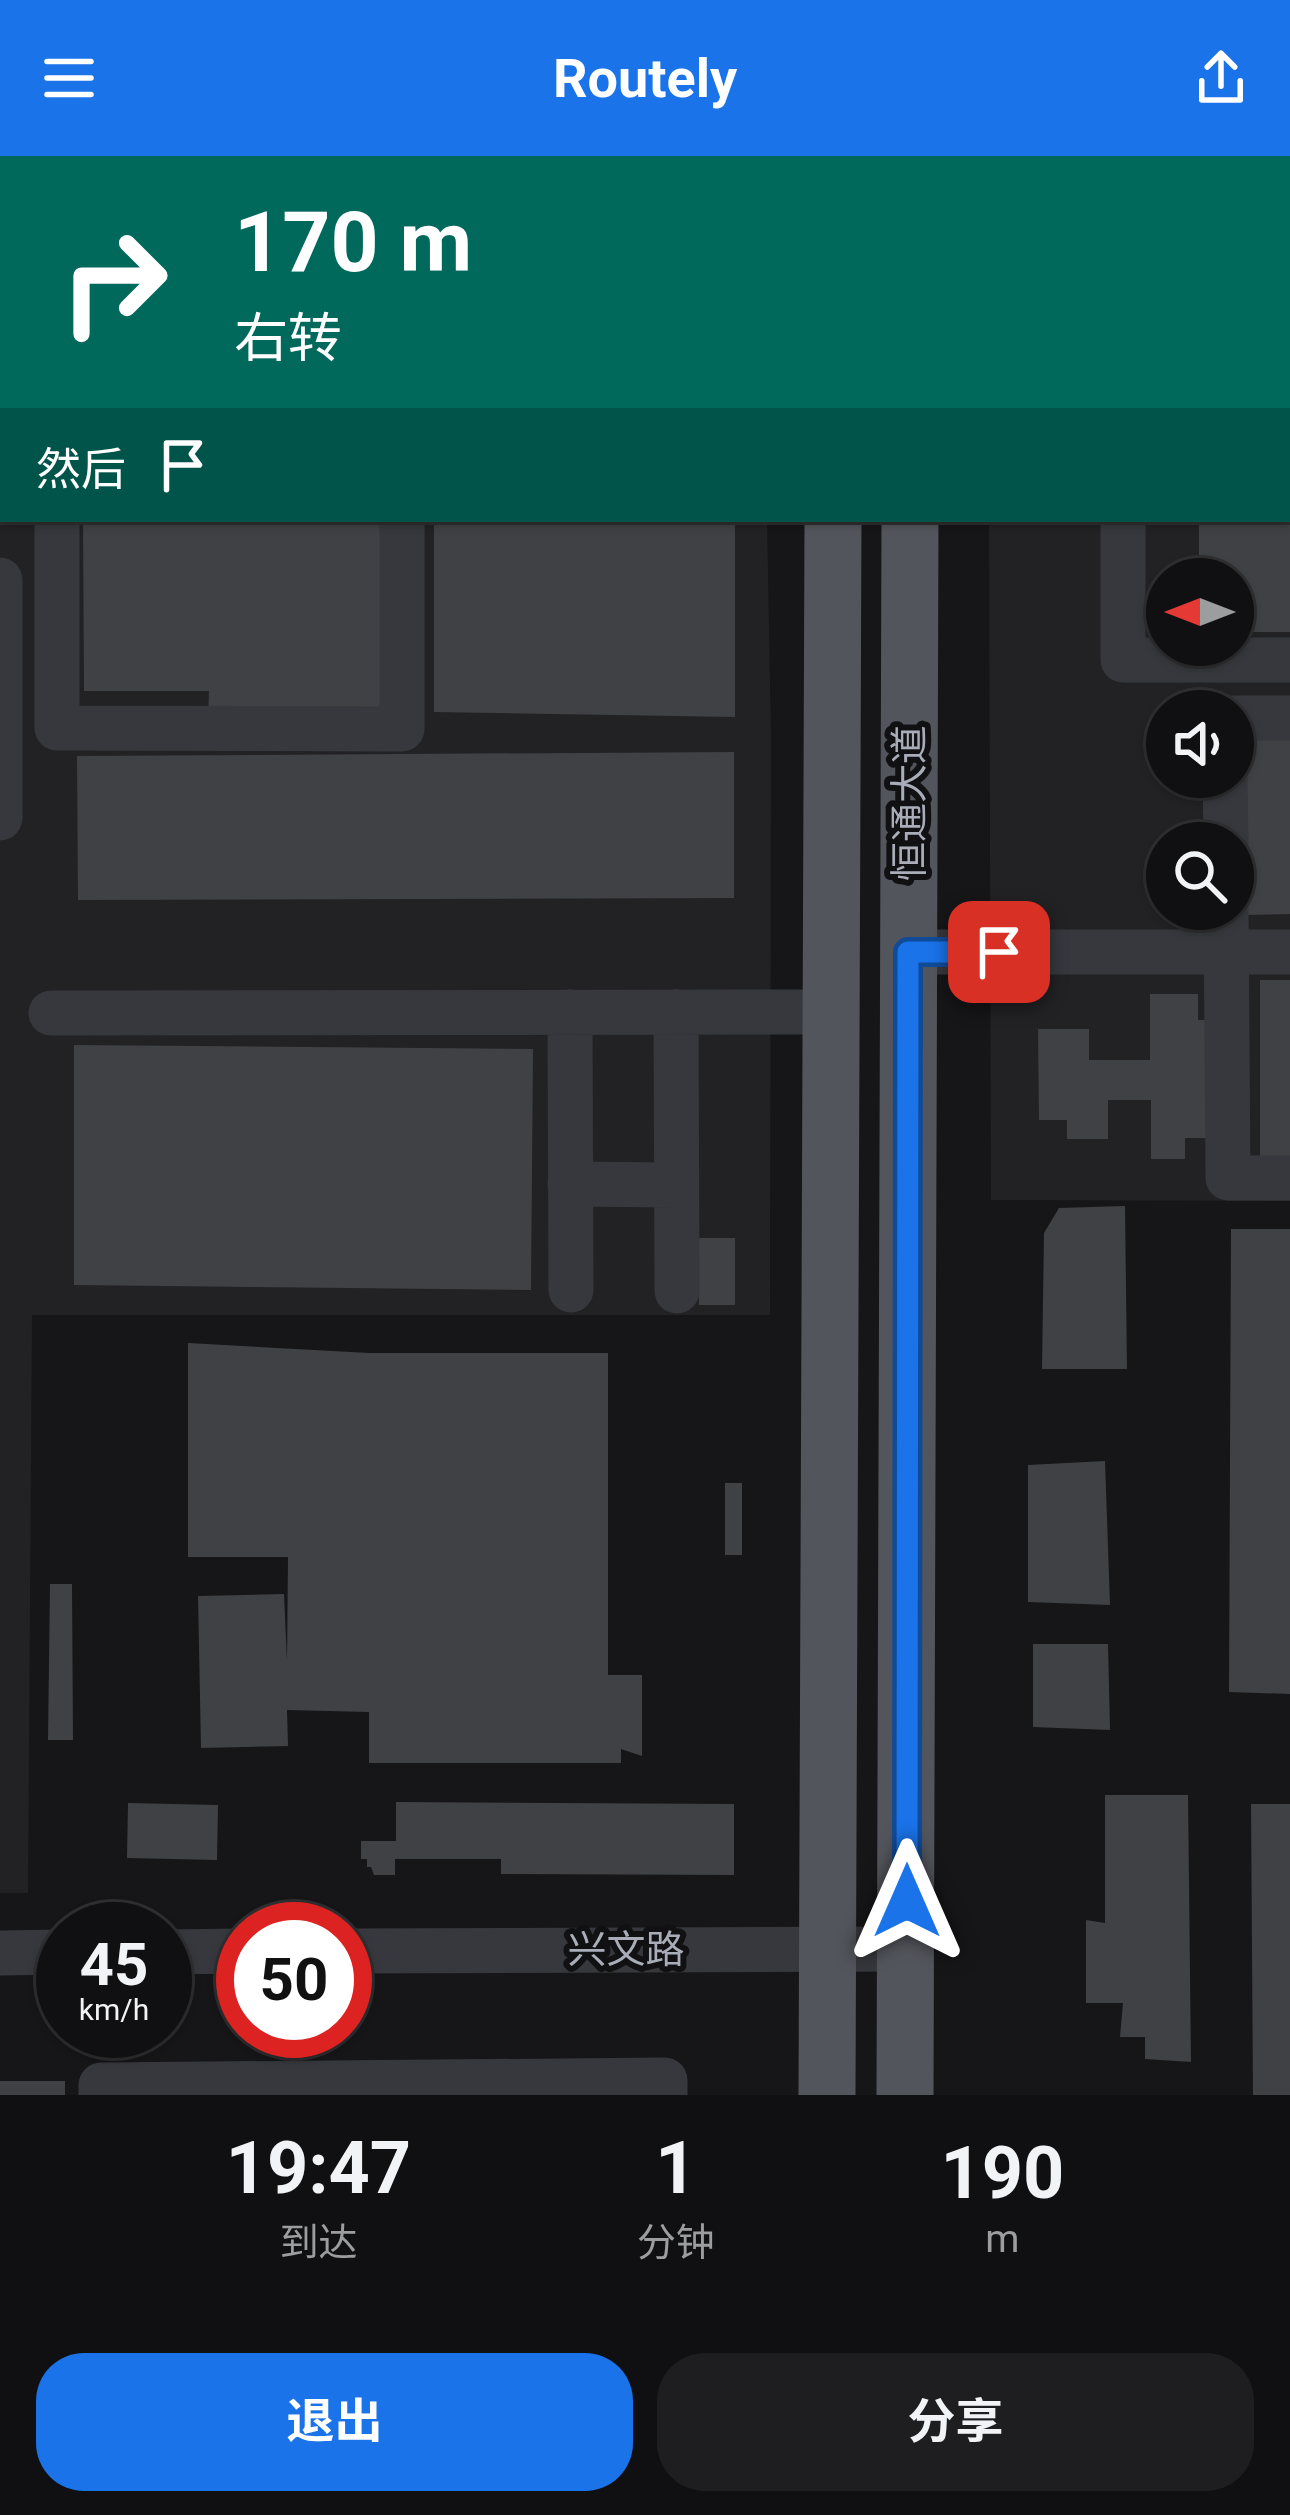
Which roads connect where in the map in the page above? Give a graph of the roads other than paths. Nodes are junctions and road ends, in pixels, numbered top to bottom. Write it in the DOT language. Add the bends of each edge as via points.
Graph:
graph roads {
  1 [pos="57,522"];
  2 [pos="402,522"];
  3 [pos="833,522"];
  4 [pos="910,522"];
  5 [pos="1123,522"];
  6 [pos="0,580"];
  7 [pos="1290,660"];
  8 [pos="1254,718"];
  9 [pos="1290,718"];
  10 [pos="0,818"];
  11 [pos="1226,930"];
  12 [pos="908,952"];
  13 [pos="1290,952"];
  14 [pos="570,1012"];
  15 [pos="676,1012"];
  16 [pos="832,1012"];
  17 [pos="51,1013"];
  18 [pos="1290,1178"];
  19 [pos="570,1184"];
  20 [pos="676,1186"];
  21 [pos="571,1290"];
  22 [pos="677,1291"];
  23 [pos="827,1948"];
  24 [pos="907,1949"];
  25 [pos="372,1951"];
  26 [pos="36,1952"];
  27 [pos="0,1953"];
  28 [pos="101,2095"];
  29 [pos="665,2095"];
  30 [pos="827,2095"];
  31 [pos="905,2095"];
  1 -- 2 [label="street" via="57,728 241,729 402,729"];
  3 -- 16 [label="main road, 恒通大道"];
  4 -- 12 [label="main road, 恒通大道"];
  5 -- 7 [label="street" via="1123,660"];
  6 -- 10 [label="street"];
  8 -- 9 [label="street"];
  11 -- 12 [label="street"];
  11 -- 13 [label="street"];
  11 -- 18 [label="street" via="1228,1178"];
  12 -- 24 [label="main road, 恒通大道"];
  14 -- 15 [label="street"];
  14 -- 17 [label="street"];
  14 -- 19 [label="street"];
  15 -- 16 [label="street"];
  15 -- 20 [label="street"];
  16 -- 23 [label="main road, 恒通大道"];
  19 -- 20 [label="street"];
  19 -- 21 [label="street"];
  20 -- 22 [label="street"];
  23 -- 24 [label="street, 兴文路"];
  23 -- 25 [label="street, 兴文路"];
  23 -- 30 [label="main road, 恒通大道"];
  24 -- 31 [label="main road, 恒通大道"];
  26 -- 27 [label="street"];
  28 -- 29 [label="street" via="101,2085 665,2080"];
}
